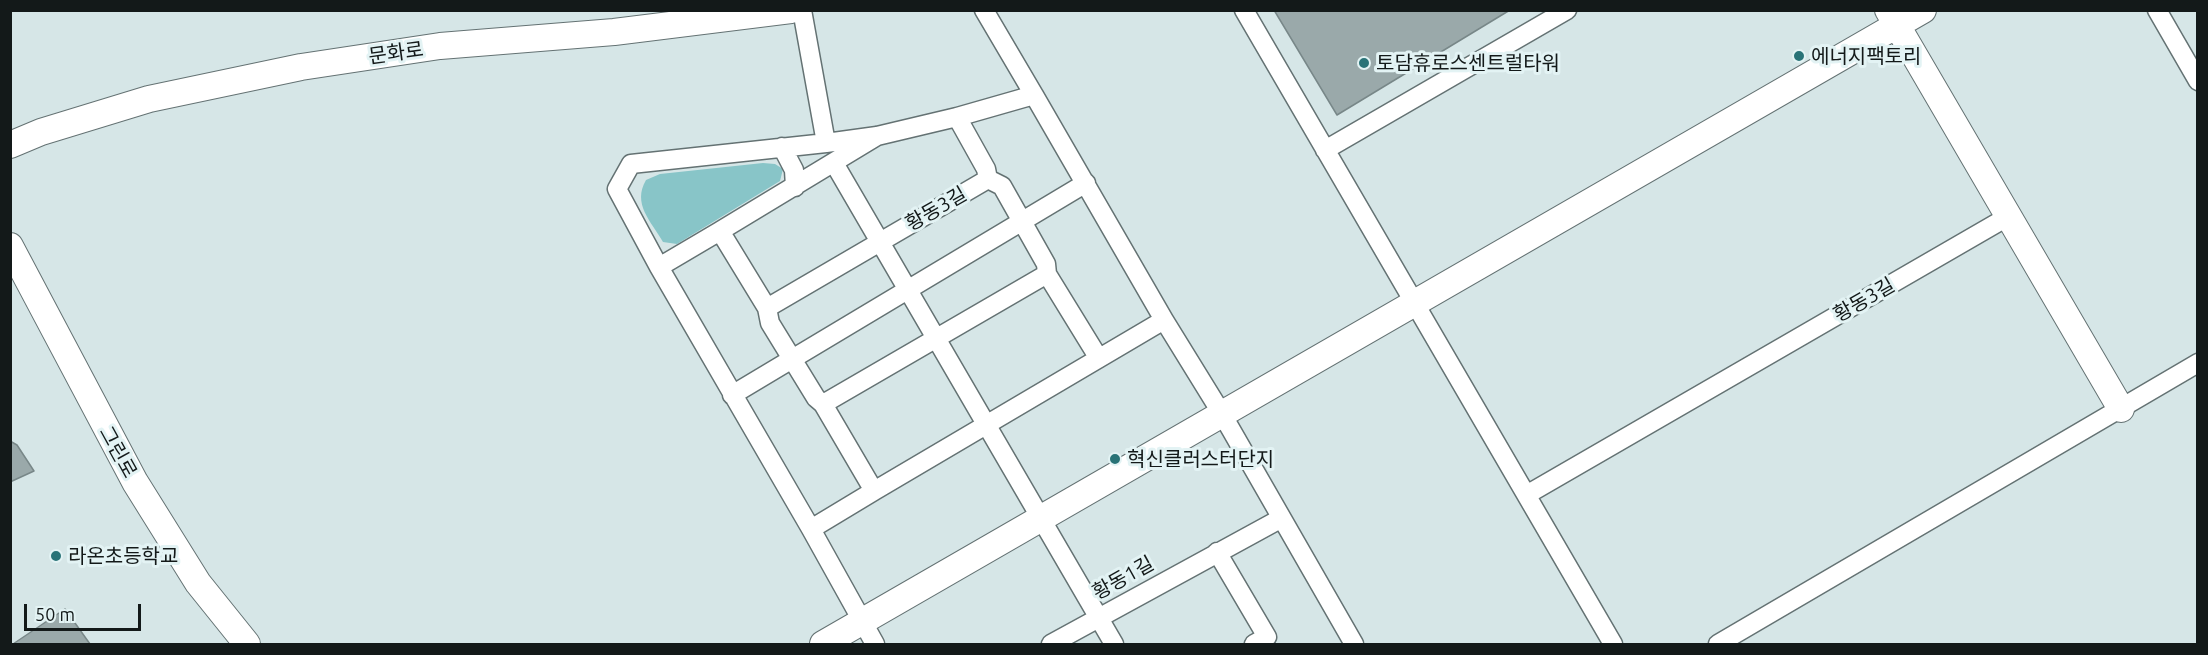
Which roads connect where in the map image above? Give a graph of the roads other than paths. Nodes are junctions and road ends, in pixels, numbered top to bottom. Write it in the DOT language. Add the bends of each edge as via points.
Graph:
graph roads {
  1 [pos="791,10"];
  2 [pos="802,10"];
  3 [pos="984,10"];
  4 [pos="1244,10"];
  5 [pos="1566,10"];
  6 [pos="1923,10"];
  7 [pos="2157,10"];
  8 [pos="1892,18"];
  9 [pos="2198,81"];
  10 [pos="1034,95"];
  11 [pos="957,117"];
  12 [pos="877,136"];
  13 [pos="826,143"];
  14 [pos="10,145"];
  15 [pos="782,147"];
  16 [pos="1325,150"];
  17 [pos="834,163"];
  18 [pos="988,179"];
  19 [pos="1086,183"];
  20 [pos="795,187"];
  21 [pos="2008,216"];
  22 [pos="1022,221"];
  23 [pos="720,231"];
  24 [pos="878,242"];
  25 [pos="10,246"];
  26 [pos="659,267"];
  27 [pos="1047,274"];
  28 [pos="907,288"];
  29 [pos="1415,305"];
  30 [pos="767,308"];
  31 [pos="1164,320"];
  32 [pos="936,338"];
  33 [pos="792,357"];
  34 [pos="1098,357"];
  35 [pos="2198,363"];
  36 [pos="732,394"];
  37 [pos="823,404"];
  38 [pos="2121,408"];
  39 [pos="1222,414"];
  40 [pos="986,423"];
  41 [pos="874,491"];
  42 [pos="1528,494"];
  43 [pos="1041,519"];
  44 [pos="1280,519"];
  45 [pos="811,529"];
  46 [pos="1217,552"];
  47 [pos="1098,617"];
  48 [pos="862,622"];
  49 [pos="1265,642"];
  50 [pos="247,645"];
  51 [pos="823,645"];
  52 [pos="875,645"];
  53 [pos="1052,645"];
  54 [pos="1114,645"];
  55 [pos="1354,645"];
  56 [pos="1613,645"];
  57 [pos="1718,645"];
  1 -- 14 [label="street, 문화로" via="614,32 440,46 301,67 150,99"];
  2 -- 13 [label="street"];
  3 -- 10 [label="street"];
  4 -- 16 [label="street"];
  5 -- 16 [label="street"];
  6 -- 8 [label="street"];
  7 -- 9 [label="street"];
  8 -- 21 [label="street"];
  8 -- 29 [label="street"];
  10 -- 11 [label="street"];
  10 -- 19 [label="street"];
  11 -- 12 [label="street"];
  11 -- 18 [label="street, 황동3길"];
  12 -- 13 [label="street"];
  12 -- 17 [label="street"];
  13 -- 15 [label="street"];
  15 -- 20 [label="street" via="794,170"];
  15 -- 26 [label="street" via="631,164 617,189"];
  16 -- 29 [label="street"];
  17 -- 20 [label="street"];
  17 -- 24 [label="street"];
  18 -- 22 [label="street" via="1002,186"];
  18 -- 24 [label="street, 황동3길"];
  19 -- 22 [label="street"];
  19 -- 31 [label="street"];
  20 -- 23 [label="street"];
  21 -- 38 [label="street"];
  21 -- 42 [label="street, 황동3길"];
  22 -- 27 [label="street" via="1046,264"];
  22 -- 28 [label="street"];
  23 -- 26 [label="street"];
  23 -- 30 [label="street"];
  24 -- 28 [label="street"];
  24 -- 30 [label="street, 황동3길"];
  25 -- 50 [label="street, 그린로" via="135,482 198,582"];
  26 -- 36 [label="street"];
  27 -- 32 [label="street"];
  27 -- 34 [label="street"];
  28 -- 32 [label="street"];
  28 -- 33 [label="street"];
  29 -- 39 [label="street"];
  29 -- 42 [label="street"];
  30 -- 33 [label="street" via="770,323"];
  31 -- 34 [label="street"];
  31 -- 39 [label="street"];
  32 -- 37 [label="street"];
  32 -- 40 [label="street"];
  33 -- 36 [label="street"];
  33 -- 37 [label="street"];
  34 -- 40 [label="street"];
  35 -- 38 [label="street"];
  36 -- 45 [label="street"];
  37 -- 41 [label="street"];
  38 -- 57 [label="street"];
  39 -- 43 [label="street"];
  39 -- 44 [label="street"];
  40 -- 41 [label="street"];
  40 -- 43 [label="street"];
  41 -- 45 [label="street"];
  42 -- 56 [label="street"];
  43 -- 47 [label="street"];
  43 -- 48 [label="street"];
  44 -- 46 [label="street, 황동1길"];
  44 -- 55 [label="street"];
  45 -- 48 [label="street"];
  46 -- 47 [label="street, 황동1길"];
  46 -- 49 [label="street"];
  47 -- 53 [label="street, 황동1길"];
  47 -- 54 [label="street"];
  48 -- 51 [label="street"];
  48 -- 52 [label="street"];
}
